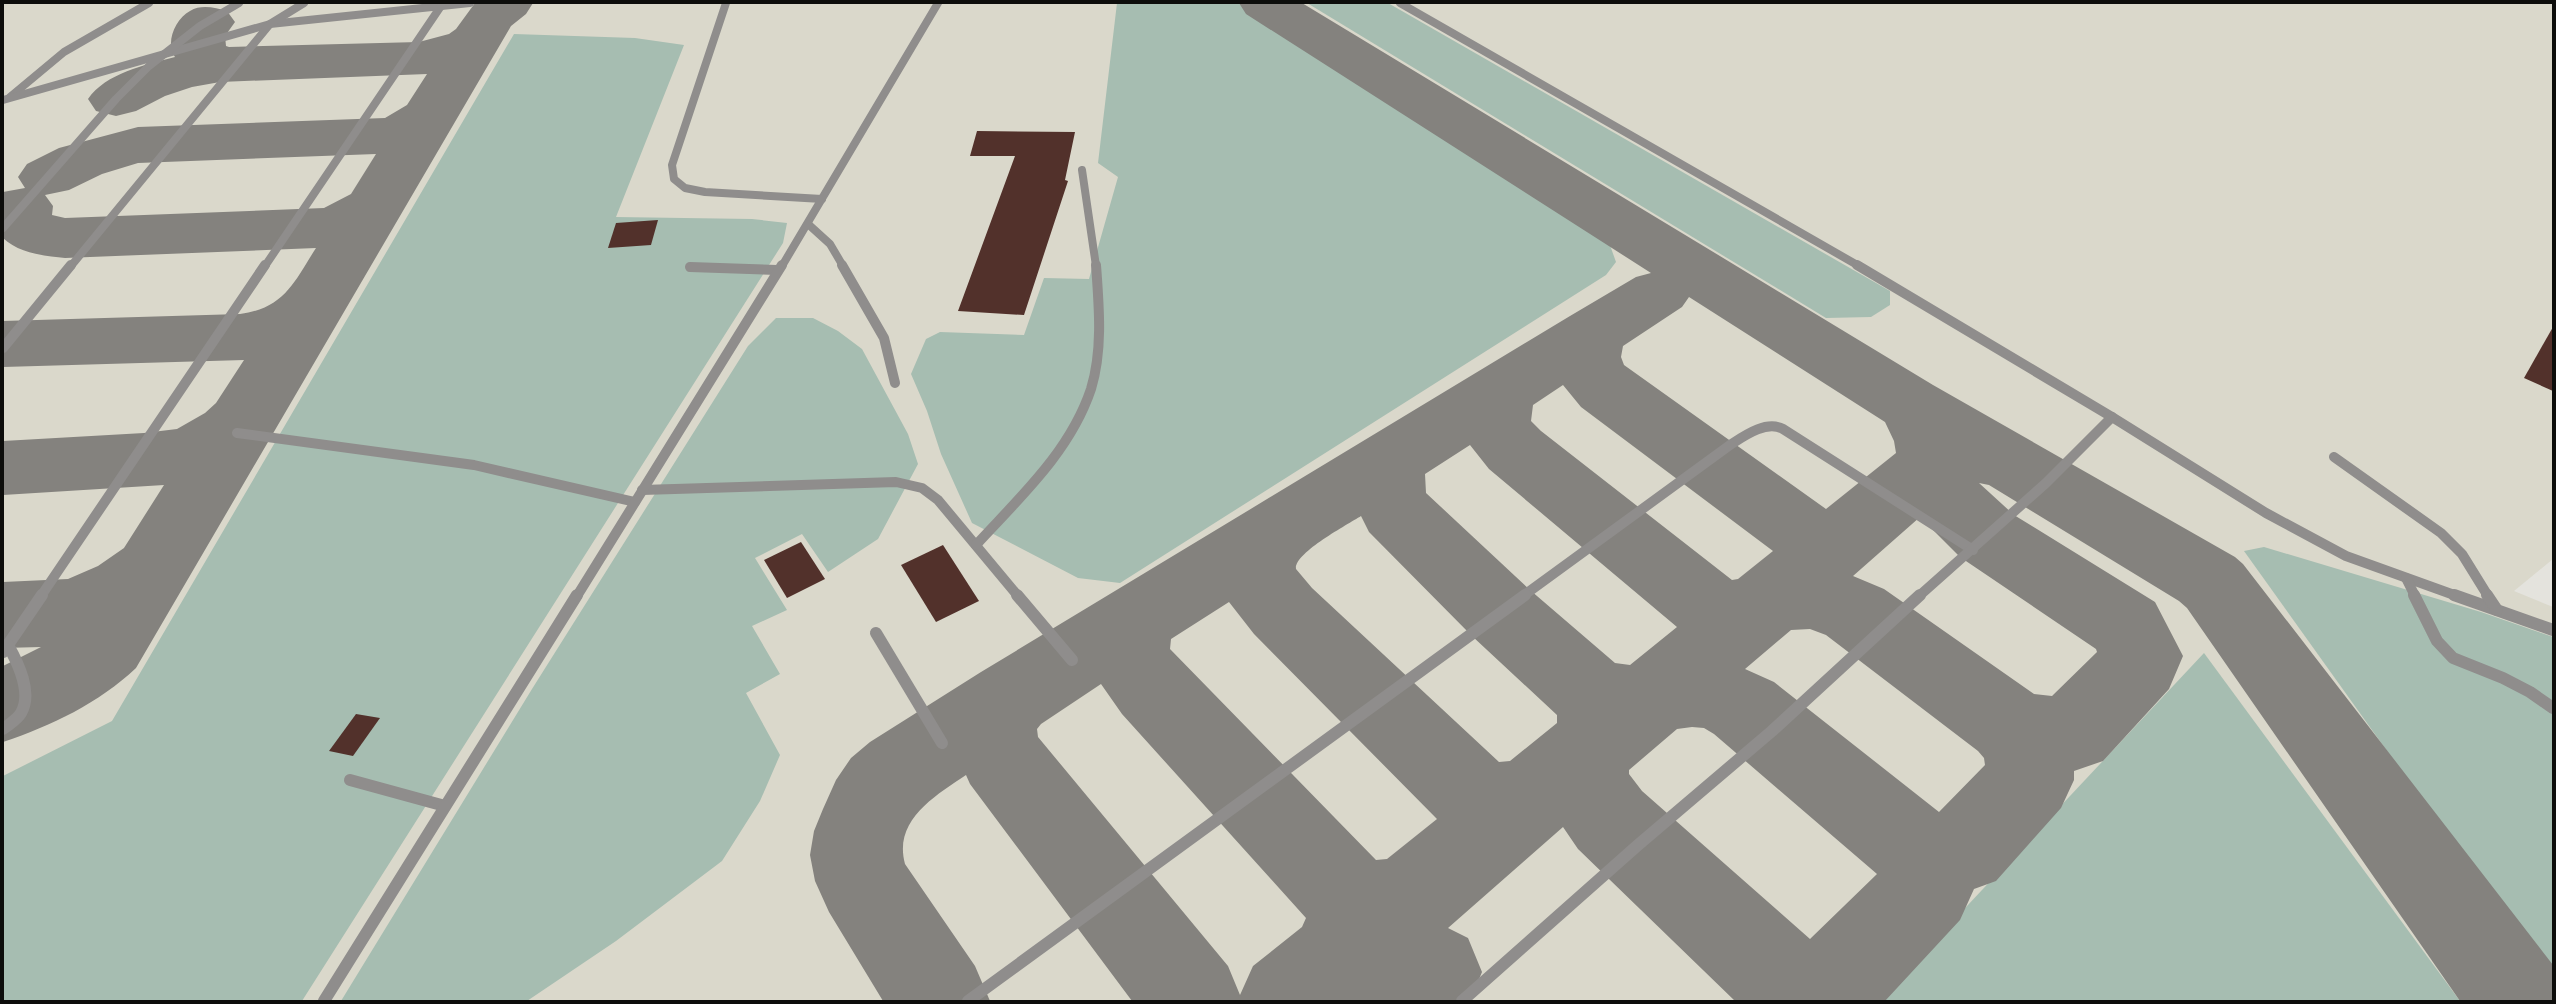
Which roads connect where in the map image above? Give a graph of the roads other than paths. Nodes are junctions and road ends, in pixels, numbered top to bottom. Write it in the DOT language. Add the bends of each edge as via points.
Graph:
graph roads {
  1 [pos="149,3"];
  2 [pos="239,3"];
  3 [pos="304,3"];
  4 [pos="470,3"];
  5 [pos="726,3"];
  6 [pos="938,3"];
  7 [pos="1400,3"];
  8 [pos="441,6"];
  9 [pos="270,24"];
  10 [pos="166,52"];
  11 [pos="4,101"];
  12 [pos="1082,170"];
  13 [pos="822,199"];
  14 [pos="808,224"];
  15 [pos="3,228"];
  16 [pos="690,267"];
  17 [pos="778,270"];
  18 [pos="3,348"];
  19 [pos="895,383"];
  20 [pos="2112,417"];
  21 [pos="237,433"];
  22 [pos="2334,457"];
  23 [pos="642,490"];
  24 [pos="635,502"];
  25 [pos="976,545"];
  26 [pos="1973,550"];
  27 [pos="2406,578"];
  28 [pos="2497,610"];
  29 [pos="2553,630"];
  30 [pos="876,633"];
  31 [pos="5,649"];
  32 [pos="1072,660"];
  33 [pos="2553,708"];
  34 [pos="3,729"];
  35 [pos="942,743"];
  36 [pos="350,780"];
  37 [pos="445,806"];
  38 [pos="324,1001"];
  39 [pos="968,1001"];
  40 [pos="1462,1001"];
  1 -- 11 [label="lane" via="64,52"];
  2 -- 10 [label="lane" via="200,26"];
  3 -- 9 [label="lane"];
  4 -- 8 [label="lane"];
  5 -- 13 [label="lane" via="672,165 674,179 685,188 705,192"];
  6 -- 13 [label="lane"];
  7 -- 20 [label="lane" via="1932,308"];
  8 -- 9 [label="lane"];
  8 -- 31 [label="lane"];
  9 -- 10 [label="lane"];
  9 -- 18 [label="lane"];
  10 -- 11 [label="lane"];
  10 -- 15 [label="lane" via="116,99"];
  12 -- 25 [label="lane" via="1099,297 1097,363 1081,415 1052,459"];
  13 -- 14 [label="lane"];
  14 -- 17 [label="lane"];
  14 -- 19 [label="lane" via="830,244 884,338"];
  16 -- 17 [label="lane"];
  17 -- 23 [label="lane"];
  20 -- 26 [label="lane"];
  20 -- 27 [label="lane" via="2266,513 2346,556"];
  21 -- 24 [label="lane" via="474,465"];
  22 -- 28 [label="lane" via="2441,533 2462,554"];
  23 -- 24 [label="lane"];
  23 -- 25 [label="lane" via="896,482 922,488 938,500"];
  24 -- 37 [label="lane"];
  25 -- 32 [label="lane"];
  26 -- 39 [label="lane" via="1777,427 1762,428 1746,435"];
  26 -- 40 [label="lane" via="1880,630 1772,731 1638,845"];
  27 -- 28 [label="lane"];
  27 -- 33 [label="lane" via="2437,641 2453,658 2503,678"];
  28 -- 29 [label="lane"];
  30 -- 35 [label="lane"];
  31 -- 34 [label="lane" via="18,662 24,696 23,710"];
  36 -- 37 [label="lane"];
  37 -- 38 [label="lane"];
}
